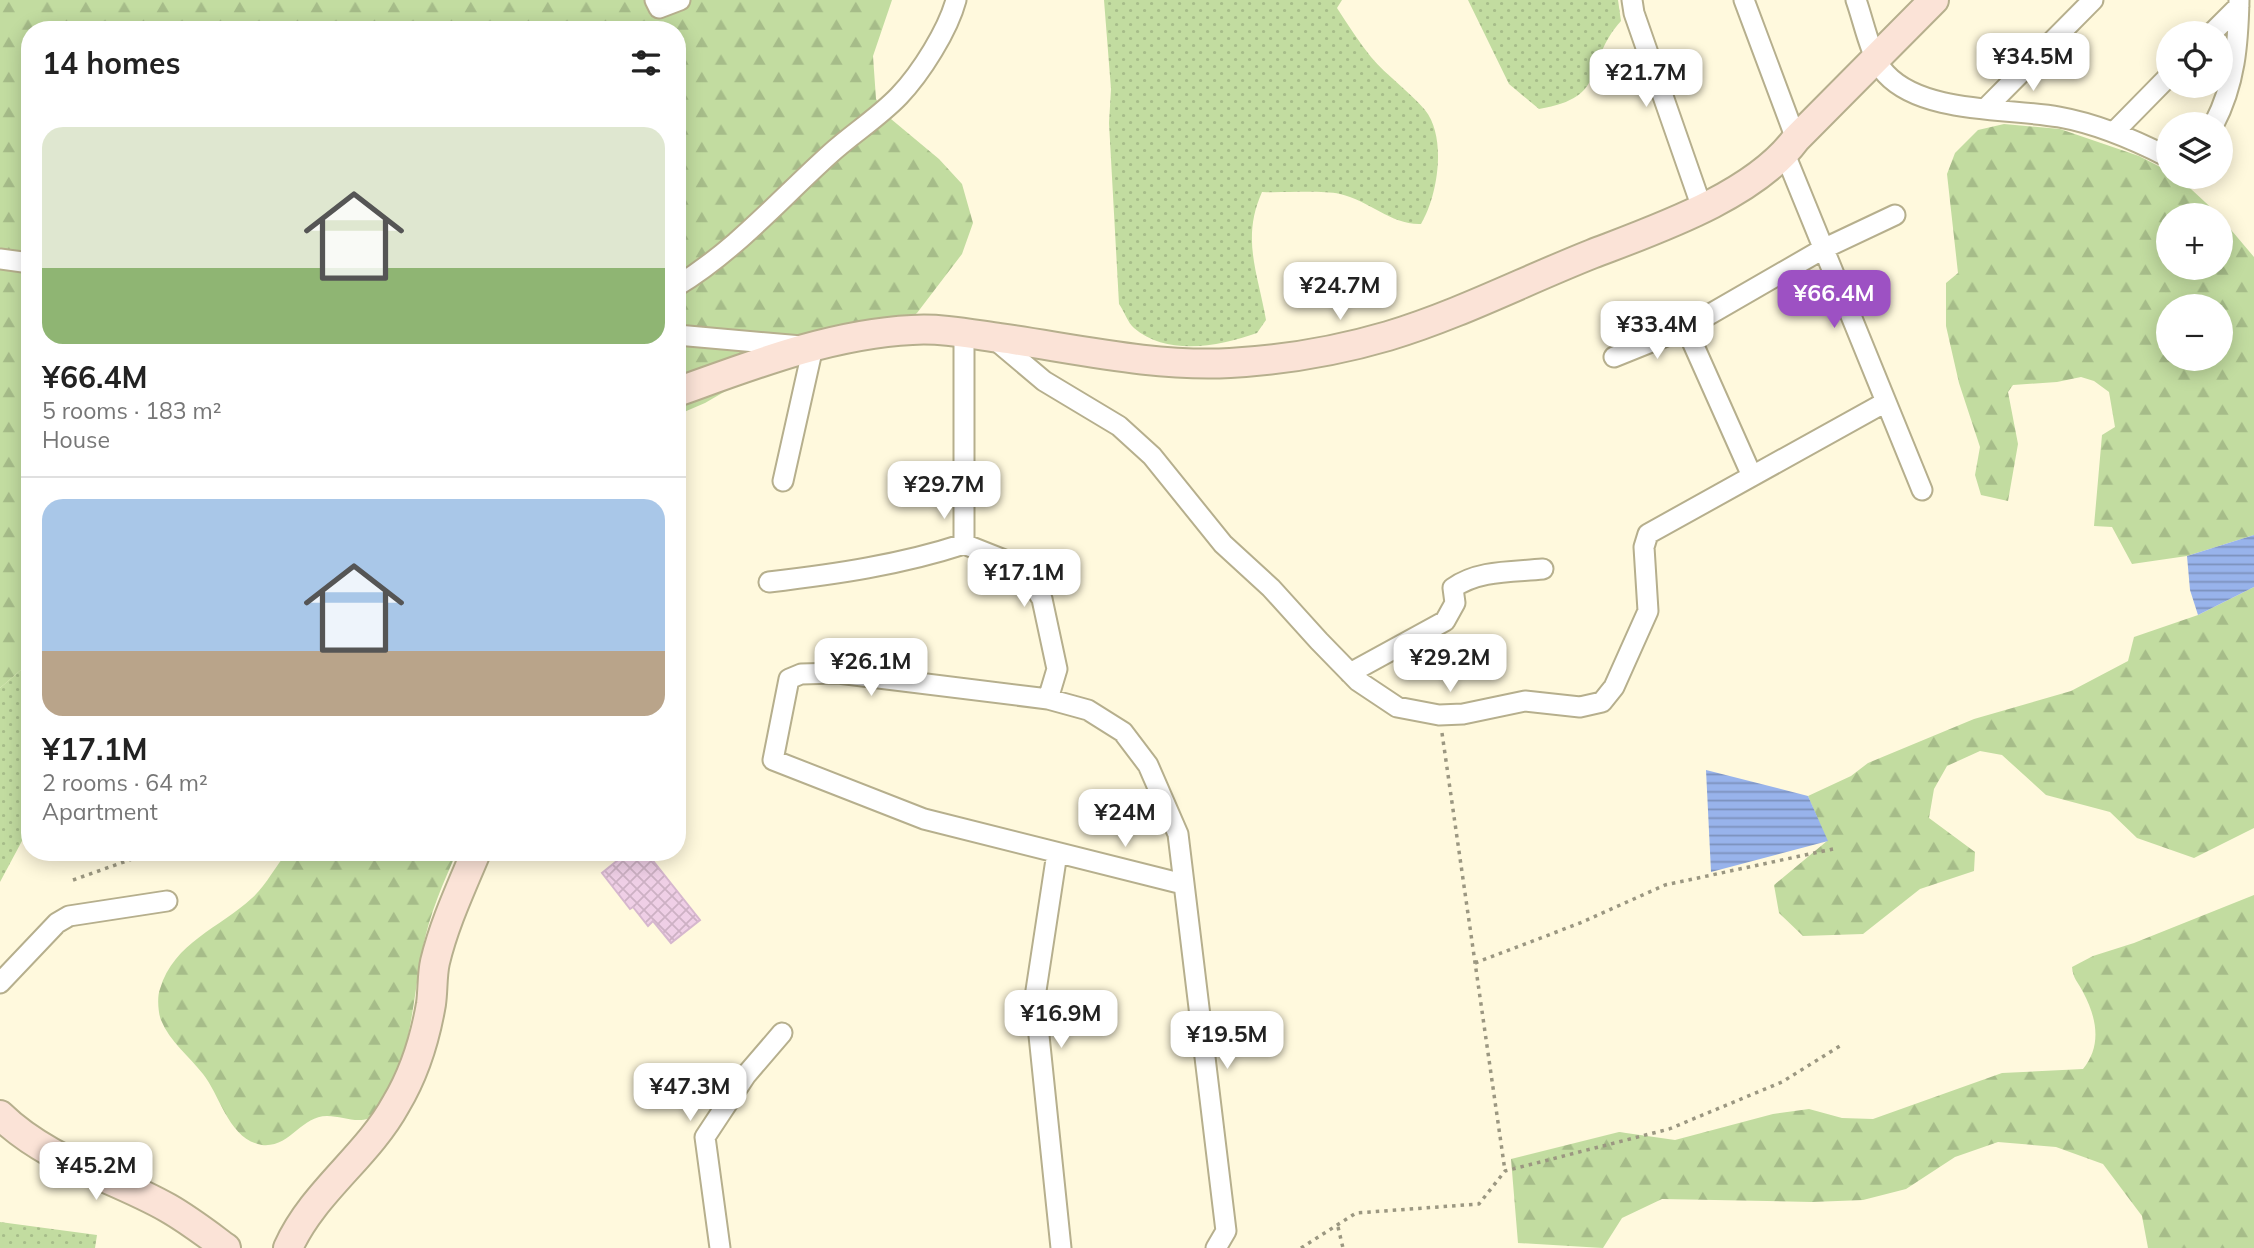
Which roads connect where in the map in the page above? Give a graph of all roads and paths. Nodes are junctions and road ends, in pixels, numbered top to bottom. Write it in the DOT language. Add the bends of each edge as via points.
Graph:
graph roads {
  1 [pos="655,0"];
  2 [pos="680,0"];
  3 [pos="956,0"];
  4 [pos="1632,0"];
  5 [pos="1744,0"];
  6 [pos="1856,0"];
  7 [pos="1934,0"];
  8 [pos="2093,0"];
  9 [pos="2239,3"];
  10 [pos="2223,21"];
  11 [pos="1877,58"];
  12 [pos="2156,89"];
  13 [pos="1986,108"];
  14 [pos="2220,112"];
  15 [pos="2114,132"];
  16 [pos="1790,147"];
  17 [pos="2156,151"];
  18 [pos="1702,208"];
  19 [pos="1895,215"];
  20 [pos="1823,249"];
  21 [pos="0,259"];
  22 [pos="21,261"];
  23 [pos="686,281"];
  24 [pos="1686,328"];
  25 [pos="977,335"];
  26 [pos="686,336"];
  27 [pos="813,347"];
  28 [pos="1614,357"];
  29 [pos="686,389"];
  30 [pos="1884,403"];
  31 [pos="1752,476"];
  32 [pos="783,481"];
  33 [pos="1922,490"];
  34 [pos="964,544"];
  35 [pos="1543,569"];
  36 [pos="769,582"];
  37 [pos="1350,673"];
  38 [pos="1048,699"];
  39 [pos="1439,715"];
  40 [pos="1833,849"];
  41 [pos="1057,853"];
  42 [pos="127,861"];
  43 [pos="472,861"];
  44 [pos="73,880"];
  45 [pos="1183,884"];
  46 [pos="167,901"];
  47 [pos="1475,963"];
  48 [pos="0,983"];
  49 [pos="782,1033"];
  50 [pos="1843,1044"];
  51 [pos="0,1115"];
  52 [pos="1505,1171"];
  53 [pos="1338,1227"];
  54 [pos="226,1248"];
  55 [pos="288,1248"];
  56 [pos="720,1248"];
  57 [pos="1061,1248"];
  58 [pos="1216,1248"];
  59 [pos="1301,1248"];
  60 [pos="1343,1248"];
  1 -- 2 [label="street" via="659,8"];
  3 -- 23 [label="street" via="950,23 900,95 830,154 764,220 712,265"];
  4 -- 18 [label="street"];
  5 -- 16 [label="street"];
  6 -- 11 [label="street"];
  7 -- 11 [label="street"];
  8 -- 13 [label="street"];
  9 -- 10 [label="street"];
  9 -- 14 [label="street" via="2238,50"];
  11 -- 13 [label="street" via="1886,74 1945,106"];
  11 -- 16 [label="street"];
  12 -- 15 [label="street"];
  13 -- 15 [label="street" via="2059,117"];
  15 -- 17 [label="street"];
  16 -- 18 [label="street" via="1723,198"];
  16 -- 20 [label="street"];
  18 -- 25 [label="street" via="1493,297 1388,336 1322,352 1229,363 1154,360"];
  19 -- 20 [label="street"];
  20 -- 24 [label="street"];
  20 -- 30 [label="street"];
  21 -- 22 [label="street"];
  24 -- 28 [label="street"];
  24 -- 31 [label="street"];
  25 -- 27 [label="street" via="913,330"];
  25 -- 34 [label="street"];
  25 -- 37 [label="street" via="1119,426 1152,456 1223,544 1271,587"];
  26 -- 27 [label="street"];
  27 -- 29 [label="street"];
  27 -- 32 [label="street"];
  30 -- 31 [label="street"];
  30 -- 33 [label="street"];
  31 -- 39 [label="street" via="1648,534 1644,547 1648,611 1614,687 1601,702 1580,707 1525,701"];
  34 -- 36 [label="street" via="919,559 853,572"];
  34 -- 38 [label="street" via="1022,566 1042,598 1057,669"];
  35 -- 37 [label="street" via="1462,581 1452,588 1455,603 1445,621"];
  37 -- 39 [label="street" via="1397,707"];
  38 -- 41 [label="street" via="838,673 801,674 789,680 773,760 924,819"];
  38 -- 45 [label="street" via="1088,710 1122,732 1148,765 1178,834"];
  39 -- 47 [label="path"];
  40 -- 47 [label="path" via="1665,884"];
  41 -- 45 [label="street"];
  41 -- 57 [label="street" via="1035,997"];
  42 -- 44 [label="path"];
  43 -- 55 [label="street" via="435,963 419,1055 396,1105 356,1160 317,1200"];
  45 -- 58 [label="street" via="1226,1231"];
  46 -- 48 [label="street" via="69,916"];
  47 -- 52 [label="path"];
  49 -- 56 [label="street" via="746,1075 705,1137"];
  50 -- 52 [label="path" via="1782,1082 1669,1129"];
  51 -- 54 [label="street" via="41,1149 167,1208"];
  52 -- 53 [label="path" via="1479,1204 1356,1213"];
  53 -- 59 [label="path"];
  53 -- 60 [label="path"];
}
